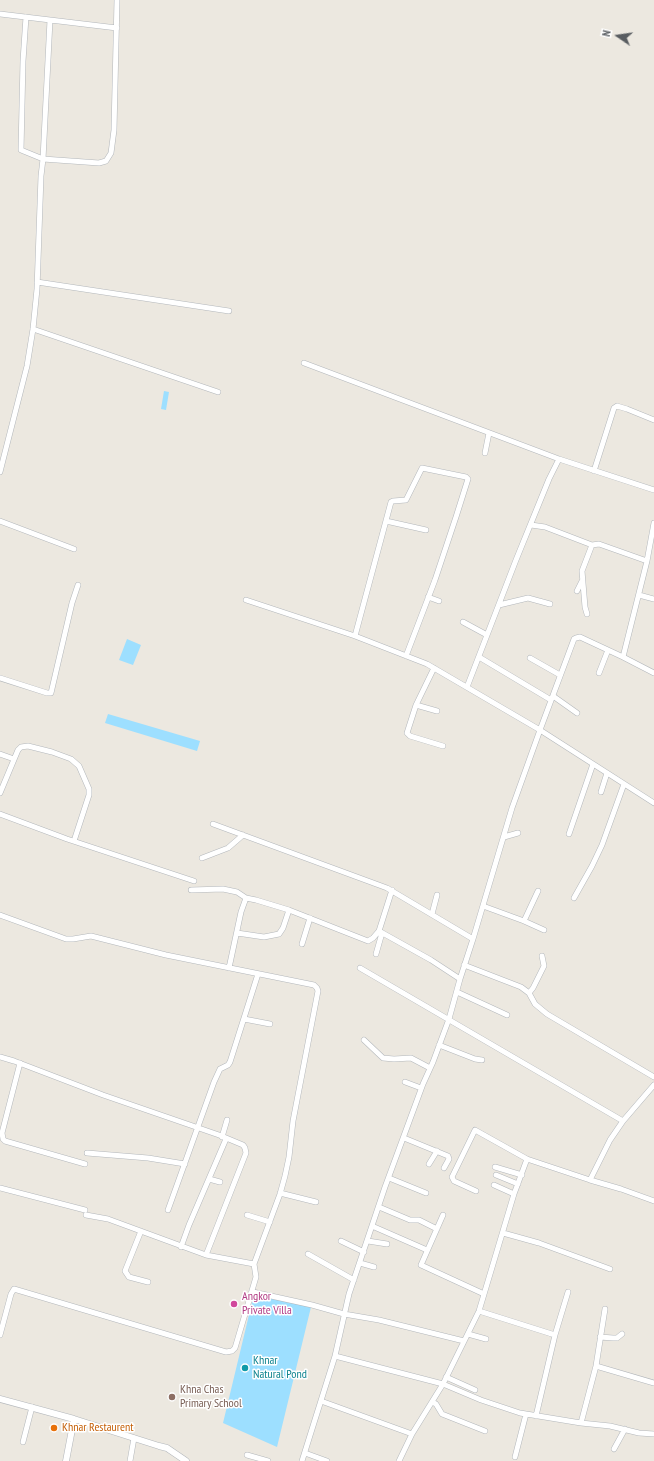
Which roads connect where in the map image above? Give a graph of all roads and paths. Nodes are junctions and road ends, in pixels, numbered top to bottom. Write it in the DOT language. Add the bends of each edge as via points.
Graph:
graph roads {
  1 [pos="117,0"];
  2 [pos="0,14"];
  3 [pos="26,17"];
  4 [pos="50,20"];
  5 [pos="116,28"];
  6 [pos="43,159"];
  7 [pos="37,282"];
  8 [pos="229,311"];
  9 [pos="33,330"];
  10 [pos="304,363"];
  11 [pos="218,392"];
  12 [pos="654,420"];
  13 [pos="490,433"];
  14 [pos="485,453"];
  15 [pos="559,459"];
  16 [pos="594,471"];
  17 [pos="0,472"];
  18 [pos="654,490"];
  19 [pos="0,521"];
  20 [pos="386,521"];
  21 [pos="654,523"];
  22 [pos="531,524"];
  23 [pos="426,530"];
  24 [pos="592,545"];
  25 [pos="74,549"];
  26 [pos="647,562"];
  27 [pos="583,581"];
  28 [pos="78,585"];
  29 [pos="577,591"];
  30 [pos="639,595"];
  31 [pos="428,597"];
  32 [pos="654,599"];
  33 [pos="246,600"];
  34 [pos="439,601"];
  35 [pos="550,604"];
  36 [pos="499,605"];
  37 [pos="587,614"];
  38 [pos="463,622"];
  39 [pos="487,635"];
  40 [pos="355,636"];
  41 [pos="608,650"];
  42 [pos="406,656"];
  43 [pos="479,657"];
  44 [pos="623,657"];
  45 [pos="530,658"];
  46 [pos="434,668"];
  47 [pos="599,673"];
  48 [pos="654,673"];
  49 [pos="560,675"];
  50 [pos="0,678"];
  51 [pos="467,687"];
  52 [pos="552,698"];
  53 [pos="416,705"];
  54 [pos="438,711"];
  55 [pos="577,713"];
  56 [pos="540,730"];
  57 [pos="443,746"];
  58 [pos="0,754"];
  59 [pos="14,759"];
  60 [pos="593,764"];
  61 [pos="607,772"];
  62 [pos="624,784"];
  63 [pos="602,792"];
  64 [pos="0,793"];
  65 [pos="654,804"];
  66 [pos="0,814"];
  67 [pos="213,824"];
  68 [pos="518,833"];
  69 [pos="569,834"];
  70 [pos="243,835"];
  71 [pos="504,836"];
  72 [pos="74,841"];
  73 [pos="202,858"];
  74 [pos="194,881"];
  75 [pos="191,890"];
  76 [pos="392,890"];
  77 [pos="538,891"];
  78 [pos="437,895"];
  79 [pos="246,898"];
  80 [pos="574,898"];
  81 [pos="483,906"];
  82 [pos="289,910"];
  83 [pos="432,914"];
  84 [pos="0,915"];
  85 [pos="310,918"];
  86 [pos="524,921"];
  87 [pos="544,930"];
  88 [pos="380,932"];
  89 [pos="237,933"];
  90 [pos="473,939"];
  91 [pos="302,944"];
  92 [pos="376,954"];
  93 [pos="542,956"];
  94 [pos="464,965"];
  95 [pos="229,968"];
  96 [pos="360,968"];
  97 [pos="258,974"];
  98 [pos="460,979"];
  99 [pos="457,992"];
  100 [pos="529,993"];
  101 [pos="507,1015"];
  102 [pos="244,1019"];
  103 [pos="449,1019"];
  104 [pos="270,1024"];
  105 [pos="364,1040"];
  106 [pos="439,1045"];
  107 [pos="0,1057"];
  108 [pos="482,1060"];
  109 [pos="20,1063"];
  110 [pos="430,1068"];
  111 [pos="654,1077"];
  112 [pos="404,1082"];
  113 [pos="654,1085"];
  114 [pos="421,1088"];
  115 [pos="227,1120"];
  116 [pos="623,1121"];
  117 [pos="198,1128"];
  118 [pos="224,1138"];
  119 [pos="404,1138"];
  120 [pos="436,1151"];
  121 [pos="87,1153"];
  122 [pos="527,1159"];
  123 [pos="85,1164"];
  124 [pos="185,1164"];
  125 [pos="429,1164"];
  126 [pos="495,1167"];
  127 [pos="444,1168"];
  128 [pos="522,1175"];
  129 [pos="496,1176"];
  130 [pos="389,1178"];
  131 [pos="209,1179"];
  132 [pos="590,1180"];
  133 [pos="220,1182"];
  134 [pos="518,1184"];
  135 [pos="494,1185"];
  136 [pos="0,1188"];
  137 [pos="476,1191"];
  138 [pos="280,1193"];
  139 [pos="426,1193"];
  140 [pos="514,1194"];
  141 [pos="654,1200"];
  142 [pos="316,1202"];
  143 [pos="379,1206"];
  144 [pos="168,1210"];
  145 [pos="247,1215"];
  146 [pos="443,1215"];
  147 [pos="270,1222"];
  148 [pos="372,1226"];
  149 [pos="437,1228"];
  150 [pos="141,1231"];
  151 [pos="503,1232"];
  152 [pos="341,1241"];
  153 [pos="368,1241"];
  154 [pos="387,1244"];
  155 [pos="181,1247"];
  156 [pos="427,1250"];
  157 [pos="364,1252"];
  158 [pos="308,1254"];
  159 [pos="206,1255"];
  160 [pos="360,1263"];
  161 [pos="254,1264"];
  162 [pos="374,1267"];
  163 [pos="610,1269"];
  164 [pos="354,1280"];
  165 [pos="148,1282"];
  166 [pos="253,1292"];
  167 [pos="568,1292"];
  168 [pos="484,1294"];
  169 [pos="605,1309"];
  170 [pos="479,1312"];
  171 [pos="344,1314"];
  172 [pos="468,1334"];
  173 [pos="622,1334"];
  174 [pos="0,1335"];
  175 [pos="555,1335"];
  176 [pos="600,1337"];
  177 [pos="486,1339"];
  178 [pos="464,1341"];
  179 [pos="335,1356"];
  180 [pos="596,1366"];
  181 [pos="446,1377"];
  182 [pos="654,1383"];
  183 [pos="443,1384"];
  184 [pos="475,1390"];
  185 [pos="0,1399"];
  186 [pos="321,1401"];
  187 [pos="432,1402"];
  188 [pos="32,1407"];
  189 [pos="526,1414"];
  190 [pos="536,1416"];
  191 [pos="74,1419"];
  192 [pos="581,1423"];
  193 [pos="625,1429"];
  194 [pos="485,1431"];
  195 [pos="412,1434"];
  196 [pos="654,1434"];
  197 [pos="134,1438"];
  198 [pos="23,1442"];
  199 [pos="614,1449"];
  200 [pos="305,1453"];
  201 [pos="247,1455"];
  202 [pos="515,1457"];
  203 [pos="66,1461"];
  204 [pos="130,1461"];
  205 [pos="186,1461"];
  206 [pos="268,1461"];
  207 [pos="302,1461"];
  208 [pos="327,1461"];
  209 [pos="399,1461"];
  1 -- 5 [label="street"];
  2 -- 3 [label="street"];
  3 -- 4 [label="street"];
  3 -- 6 [label="street" via="21,150"];
  4 -- 5 [label="street"];
  4 -- 6 [label="street"];
  5 -- 6 [label="street" via="114,130 111,153 106,161 99,164"];
  6 -- 7 [label="street"];
  7 -- 8 [label="street"];
  7 -- 9 [label="street"];
  9 -- 11 [label="street"];
  9 -- 17 [label="street" via="27,366"];
  10 -- 13 [label="street"];
  12 -- 16 [label="street" via="617,406 614,408"];
  13 -- 14 [label="street"];
  13 -- 15 [label="street"];
  15 -- 16 [label="street"];
  15 -- 22 [label="street"];
  16 -- 18 [label="street"];
  19 -- 25 [label="street"];
  20 -- 23 [label="street"];
  20 -- 31 [label="street" via="391,502 406,500 422,468 467,478"];
  20 -- 40 [label="street"];
  21 -- 26 [label="street"];
  22 -- 24 [label="street" via="550,528"];
  22 -- 36 [label="street"];
  24 -- 26 [label="street" via="599,544"];
  24 -- 27 [label="street" via="582,571"];
  26 -- 30 [label="street"];
  27 -- 29 [label="street"];
  27 -- 37 [label="street"];
  28 -- 50 [label="street" via="52,693"];
  30 -- 32 [label="street"];
  30 -- 44 [label="street"];
  31 -- 34 [label="street"];
  31 -- 42 [label="street"];
  33 -- 40 [label="street"];
  35 -- 36 [label="street" via="528,598"];
  36 -- 39 [label="street"];
  38 -- 39 [label="street"];
  39 -- 43 [label="street"];
  40 -- 42 [label="street"];
  41 -- 44 [label="street"];
  41 -- 47 [label="street"];
  41 -- 49 [label="street" via="577,637"];
  42 -- 46 [label="street"];
  43 -- 51 [label="street"];
  43 -- 52 [label="street"];
  44 -- 48 [label="street"];
  45 -- 49 [label="street"];
  46 -- 51 [label="street"];
  46 -- 53 [label="street"];
  49 -- 52 [label="street"];
  51 -- 56 [label="street"];
  52 -- 55 [label="street"];
  52 -- 56 [label="street"];
  53 -- 54 [label="street"];
  53 -- 57 [label="street" via="407,733"];
  56 -- 60 [label="street"];
  56 -- 71 [label="street"];
  58 -- 59 [label="street"];
  59 -- 64 [label="street"];
  59 -- 72 [label="street" via="19,748 28,746 71,759 79,766 89,795"];
  60 -- 61 [label="street"];
  60 -- 69 [label="street"];
  61 -- 62 [label="street"];
  61 -- 63 [label="street"];
  62 -- 65 [label="street"];
  62 -- 80 [label="street" via="602,845"];
  66 -- 72 [label="street"];
  67 -- 70 [label="street"];
  68 -- 71 [label="street"];
  70 -- 73 [label="street" via="228,848"];
  70 -- 76 [label="street"];
  71 -- 81 [label="street"];
  72 -- 74 [label="street"];
  75 -- 79 [label="street" via="223,889 237,892"];
  76 -- 83 [label="street"];
  76 -- 88 [label="street"];
  77 -- 86 [label="street"];
  78 -- 83 [label="street"];
  79 -- 82 [label="street"];
  79 -- 89 [label="street"];
  81 -- 86 [label="street"];
  81 -- 90 [label="street"];
  82 -- 85 [label="street"];
  82 -- 89 [label="street" via="279,934 264,937"];
  83 -- 90 [label="street"];
  84 -- 95 [label="street" via="66,938 91,936"];
  85 -- 88 [label="street" via="368,941"];
  85 -- 91 [label="street"];
  86 -- 87 [label="street"];
  88 -- 92 [label="street"];
  88 -- 98 [label="street"];
  89 -- 95 [label="street"];
  90 -- 94 [label="street"];
  93 -- 100 [label="street" via="544,966"];
  94 -- 98 [label="street"];
  94 -- 100 [label="street" via="521,987"];
  95 -- 97 [label="street"];
  96 -- 103 [label="street"];
  97 -- 102 [label="street"];
  97 -- 138 [label="street" via="314,985 318,991 293,1121 289,1157"];
  98 -- 99 [label="street"];
  99 -- 101 [label="street"];
  99 -- 103 [label="street"];
  100 -- 111 [label="street" via="535,1004 544,1011"];
  102 -- 104 [label="street"];
  102 -- 117 [label="street" via="230,1062 220,1069"];
  103 -- 106 [label="street"];
  103 -- 116 [label="street"];
  105 -- 110 [label="street" via="383,1058 411,1058"];
  106 -- 108 [label="street"];
  106 -- 110 [label="street"];
  107 -- 109 [label="street"];
  109 -- 117 [label="street"];
  109 -- 123 [label="street" via="2,1133 3,1139"];
  110 -- 114 [label="street"];
  112 -- 114 [label="street"];
  113 -- 116 [label="street"];
  114 -- 119 [label="street"];
  115 -- 118 [label="street"];
  116 -- 132 [label="street" via="610,1140"];
  117 -- 118 [label="street"];
  117 -- 124 [label="street"];
  118 -- 131 [label="street"];
  118 -- 159 [label="street" via="243,1146 246,1153"];
  119 -- 120 [label="street"];
  119 -- 130 [label="street"];
  120 -- 125 [label="street"];
  120 -- 127 [label="street" via="448,1156"];
  121 -- 124 [label="street"];
  122 -- 128 [label="street"];
  122 -- 132 [label="street"];
  122 -- 137 [label="street" via="475,1130 452,1177 454,1181"];
  124 -- 144 [label="street"];
  126 -- 128 [label="street"];
  128 -- 134 [label="street"];
  129 -- 134 [label="street"];
  130 -- 139 [label="street"];
  130 -- 143 [label="street"];
  131 -- 133 [label="street"];
  131 -- 155 [label="street"];
  132 -- 141 [label="street"];
  134 -- 140 [label="street"];
  135 -- 140 [label="street"];
  136 -- 150 [label="street" via="86,1212"];
  138 -- 142 [label="street"];
  138 -- 147 [label="street"];
  140 -- 151 [label="street"];
  143 -- 148 [label="street"];
  143 -- 149 [label="street" via="410,1220 419,1220"];
  145 -- 147 [label="street"];
  146 -- 149 [label="street"];
  147 -- 161 [label="street"];
  148 -- 153 [label="street"];
  148 -- 156 [label="street"];
  149 -- 156 [label="street"];
  150 -- 155 [label="street"];
  150 -- 165 [label="street" via="125,1271 129,1277"];
  151 -- 163 [label="street"];
  151 -- 168 [label="street"];
  152 -- 157 [label="street"];
  153 -- 154 [label="street"];
  153 -- 157 [label="street"];
  155 -- 159 [label="street"];
  156 -- 168 [label="street" via="422,1266"];
  157 -- 160 [label="street"];
  158 -- 164 [label="street"];
  159 -- 161 [label="street"];
  160 -- 162 [label="street"];
  160 -- 164 [label="street"];
  161 -- 166 [label="street" via="256,1277"];
  164 -- 171 [label="street"];
  166 -- 171 [label="street"];
  166 -- 174 [label="street" via="232,1351 226,1352 14,1289"];
  167 -- 175 [label="street"];
  168 -- 170 [label="street"];
  169 -- 176 [label="street"];
  170 -- 172 [label="street"];
  170 -- 175 [label="street"];
  171 -- 178 [label="street"];
  171 -- 179 [label="street"];
  172 -- 177 [label="street"];
  172 -- 178 [label="street"];
  173 -- 176 [label="street" via="617,1338"];
  175 -- 190 [label="street"];
  176 -- 180 [label="street"];
  178 -- 181 [label="street"];
  179 -- 183 [label="street"];
  179 -- 186 [label="street"];
  180 -- 182 [label="street"];
  180 -- 192 [label="street"];
  181 -- 183 [label="street"];
  181 -- 184 [label="street"];
  183 -- 187 [label="street"];
  183 -- 189 [label="street" via="481,1400"];
  185 -- 188 [label="street"];
  186 -- 195 [label="street"];
  186 -- 200 [label="street"];
  187 -- 194 [label="street" via="442,1414"];
  187 -- 195 [label="street"];
  188 -- 191 [label="street"];
  188 -- 198 [label="street"];
  189 -- 190 [label="street"];
  189 -- 202 [label="street"];
  190 -- 192 [label="street"];
  191 -- 197 [label="street"];
  191 -- 203 [label="street"];
  192 -- 193 [label="street"];
  193 -- 196 [label="street"];
  193 -- 199 [label="street"];
  195 -- 209 [label="street"];
  197 -- 204 [label="street"];
  197 -- 205 [label="street" via="167,1448"];
  200 -- 207 [label="street"];
  200 -- 208 [label="street"];
  201 -- 206 [label="street"];
}
